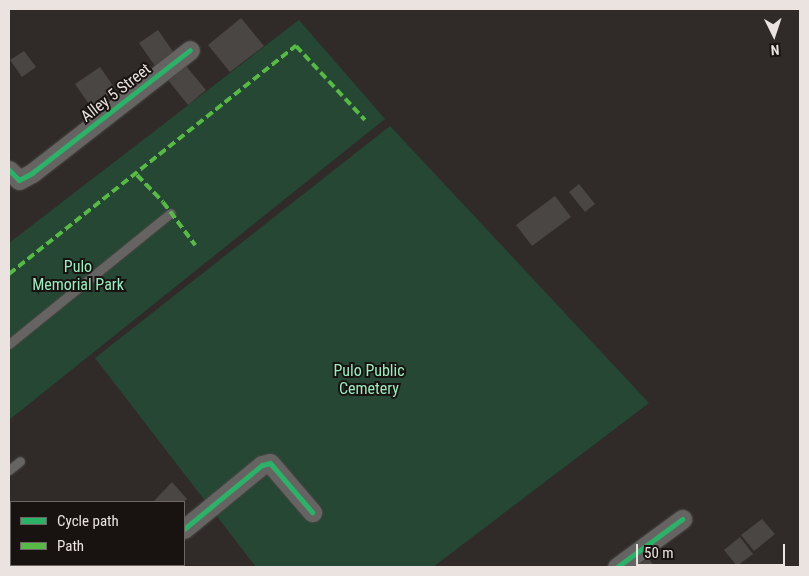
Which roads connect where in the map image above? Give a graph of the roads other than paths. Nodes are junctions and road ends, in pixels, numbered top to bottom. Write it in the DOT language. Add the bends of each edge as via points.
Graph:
graph roads {
  1 [pos="190,50"];
  2 [pos="9,170"];
  3 [pos="171,213"];
  4 [pos="9,344"];
  5 [pos="20,461"];
  6 [pos="9,470"];
  7 [pos="312,512"];
  8 [pos="682,519"];
  9 [pos="185,528"];
  10 [pos="618,567"];
  1 -- 2 [label="street, Alley 5 Street" via="32,173 19,180"];
  3 -- 4 [label="lane"];
  5 -- 6 [label="lane"];
  7 -- 9 [label="street" via="270,463 262,465"];
  8 -- 10 [label="street"];
}
